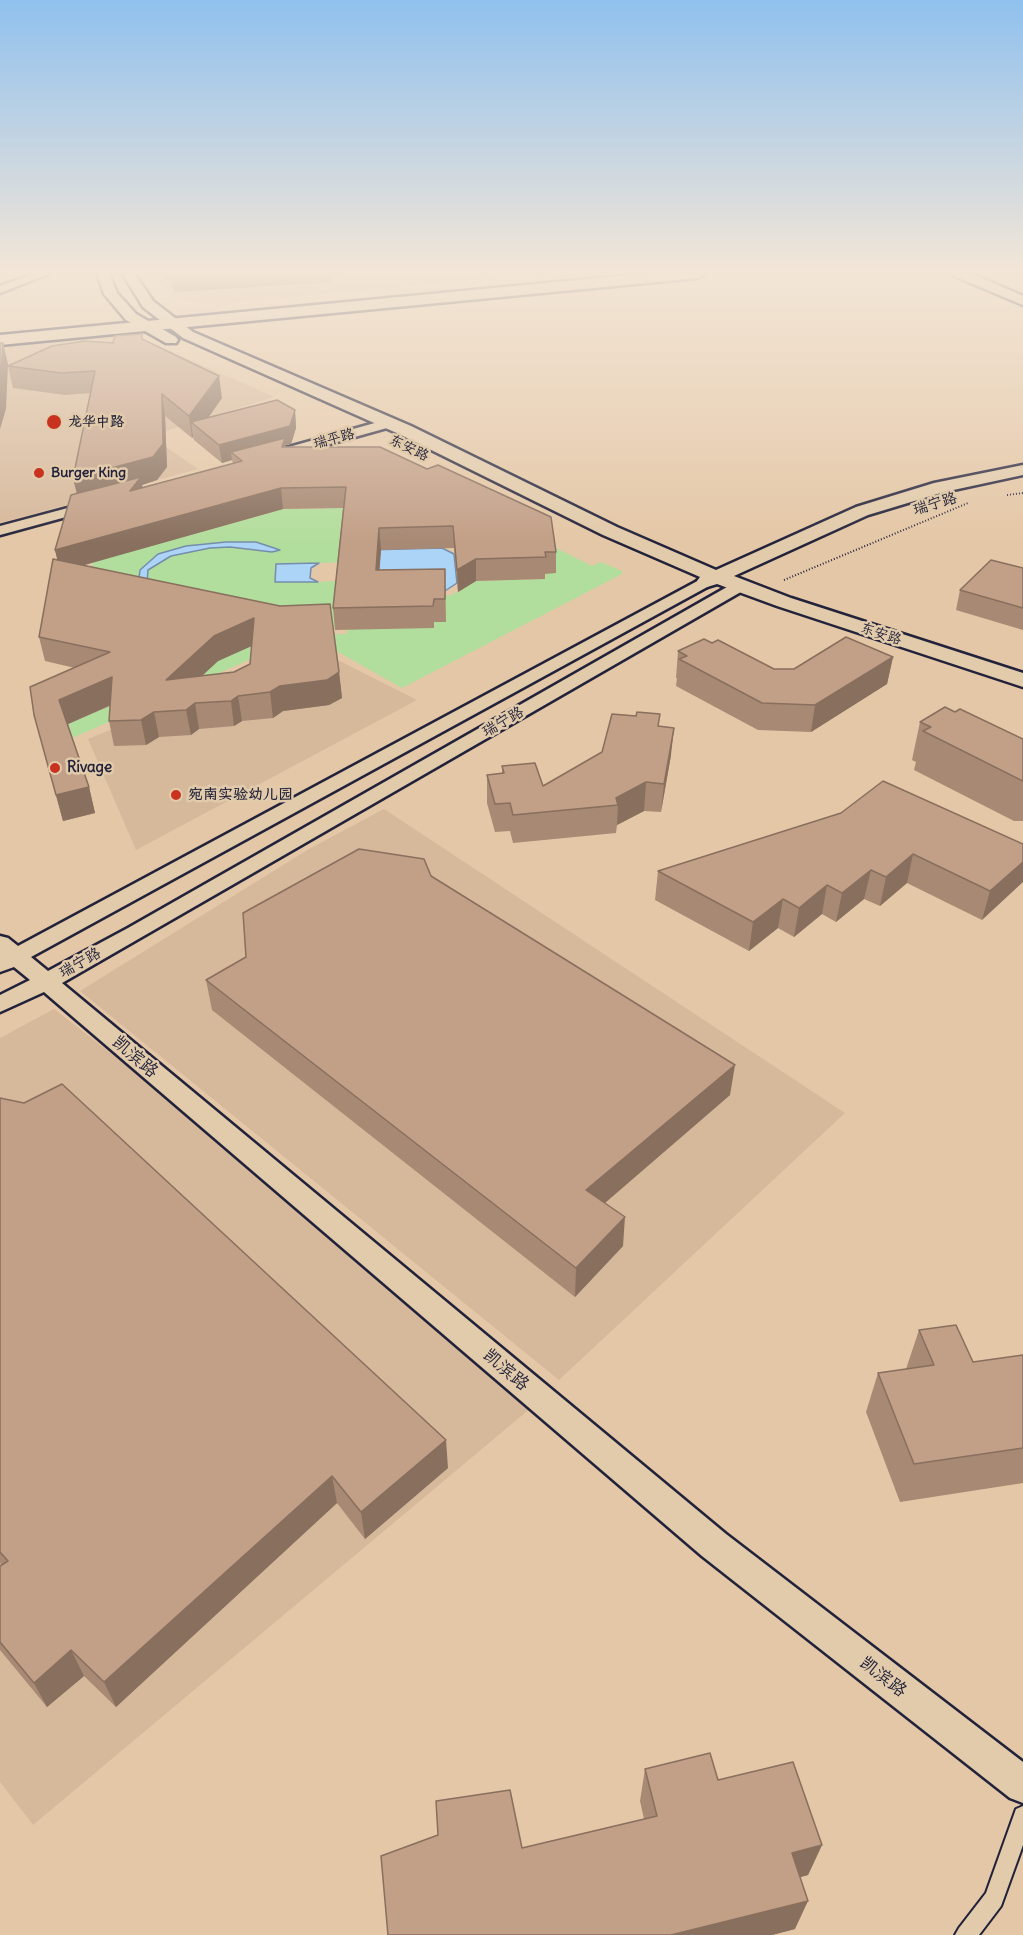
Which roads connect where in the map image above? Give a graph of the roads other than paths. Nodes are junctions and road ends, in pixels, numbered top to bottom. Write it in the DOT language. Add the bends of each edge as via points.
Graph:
graph roads {
  1 [pos="228,363"];
  2 [pos="253,363"];
  3 [pos="389,423"];
  4 [pos="370,429"];
  5 [pos="266,458"];
  6 [pos="1023,470"];
  7 [pos="1023,483"];
  8 [pos="104,502"];
  9 [pos="0,531"];
  10 [pos="710,580"];
  11 [pos="748,589"];
  12 [pos="1023,680"];
  13 [pos="6,955"];
  14 [pos="46,982"];
  15 [pos="0,1004"];
  16 [pos="1023,1785"];
  17 [pos="1023,1816"];
  18 [pos="966,1935"];
  1 -- 4 [label="street, 东安路"];
  2 -- 3 [label="street, 东安路"];
  3 -- 4 [label="street, 瑞平路"];
  3 -- 10 [label="street, 东安路"];
  4 -- 5 [label="street, 瑞平路"];
  4 -- 10 [label="street, 东安路" via="602,542"];
  6 -- 10 [label="street, 瑞宁路" via="940,487 862,512"];
  7 -- 11 [label="street, 瑞宁路" via="964,495 881,521"];
  8 -- 9 [label="street"];
  10 -- 11 [label="street, 东安路"];
  10 -- 13 [label="street, 瑞宁路"];
  11 -- 12 [label="street, 东安路"];
  11 -- 14 [label="street, 瑞宁路"];
  13 -- 14 [label="street, 凯滨路"];
  14 -- 15 [label="street, 瑞宁路"];
  14 -- 16 [label="street, 凯滨路" via="714,1545"];
  17 -- 18 [label="lane" via="994,1899"];
}
